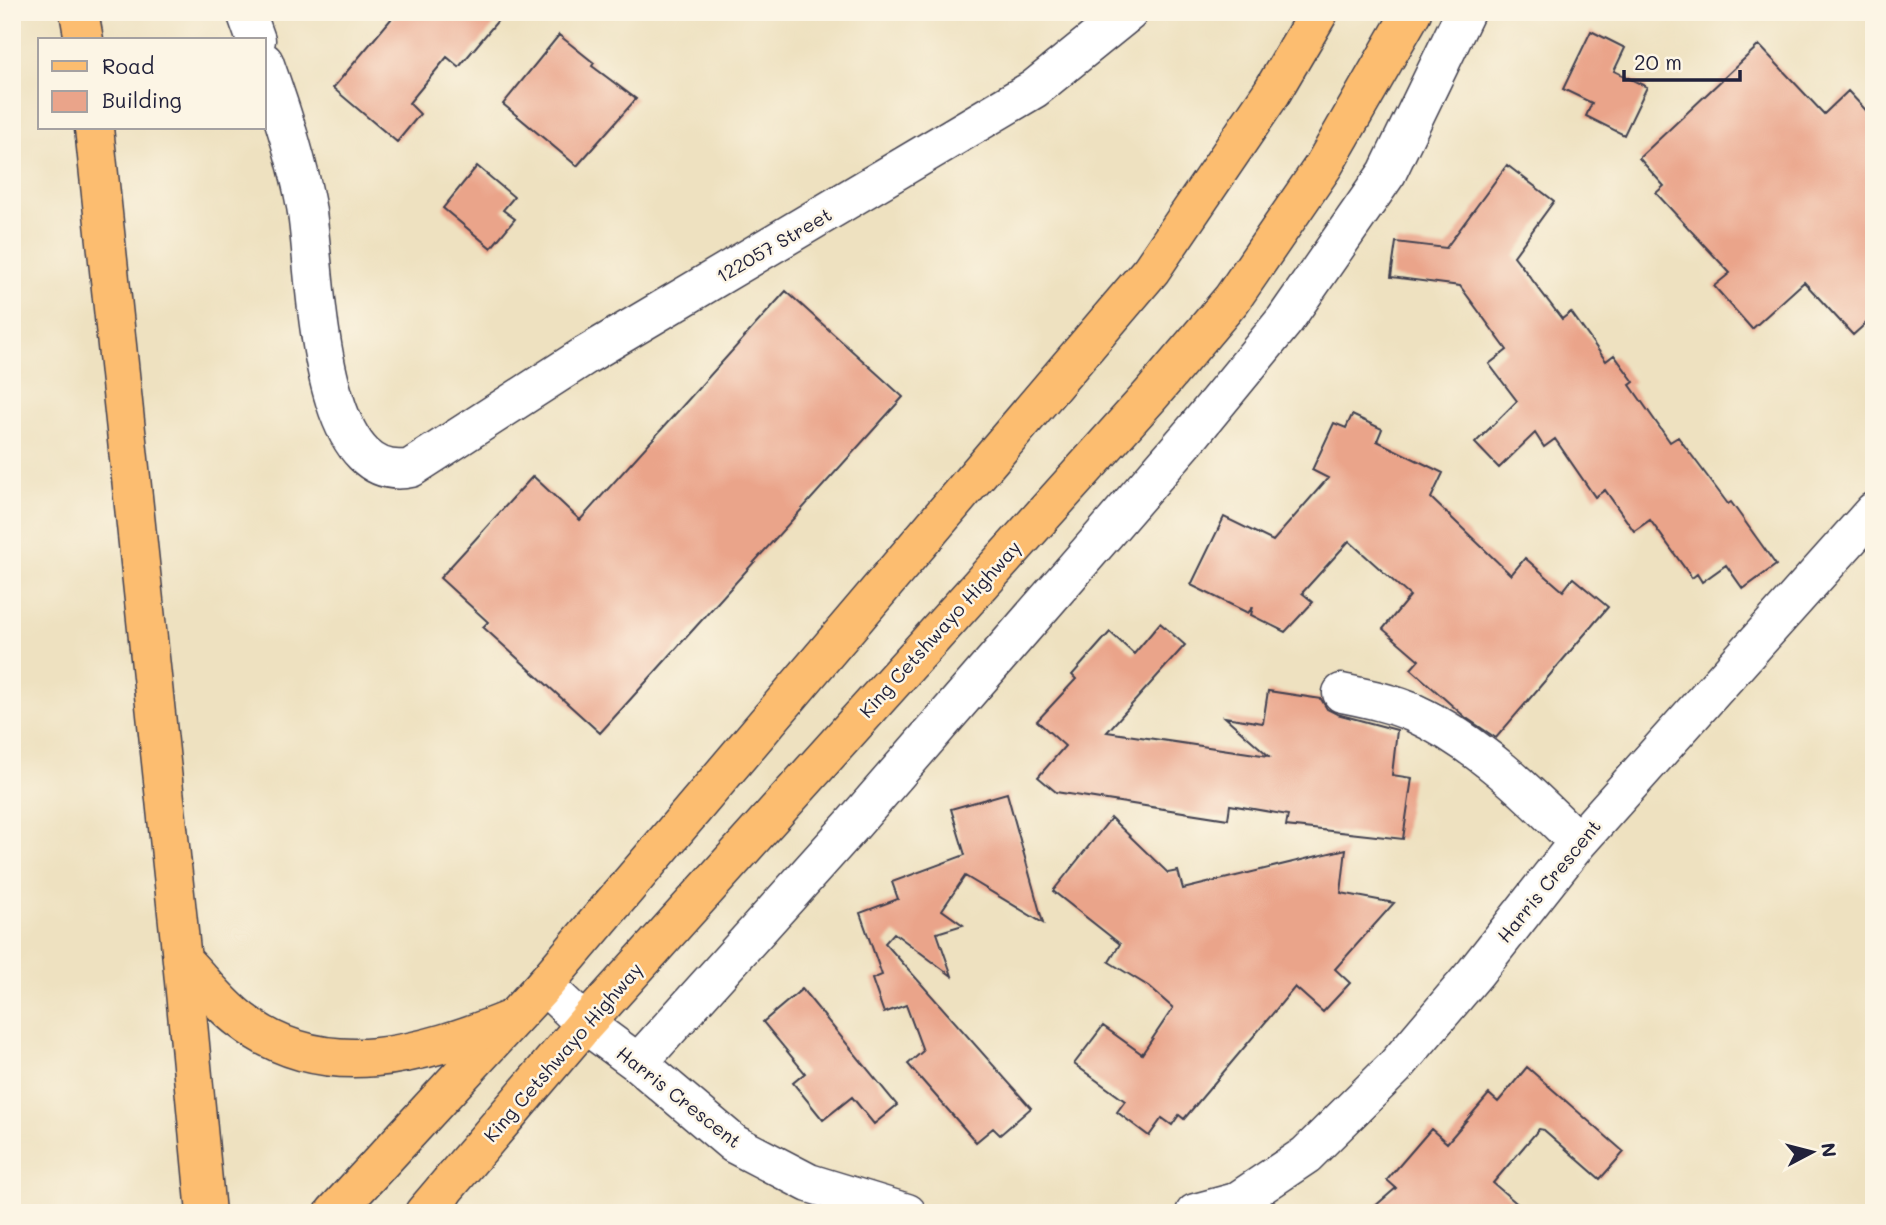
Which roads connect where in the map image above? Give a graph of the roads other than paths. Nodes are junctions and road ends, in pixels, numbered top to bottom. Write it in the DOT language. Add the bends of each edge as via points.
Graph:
graph roads {
  1 [pos="79,12"];
  2 [pos="246,12"];
  3 [pos="1129,12"];
  4 [pos="1319,12"];
  5 [pos="1412,12"];
  6 [pos="1465,12"];
  7 [pos="84,38"];
  8 [pos="255,38"];
  9 [pos="266,68"];
  10 [pos="94,130"];
  11 [pos="1874,511"];
  12 [pos="1342,693"];
  13 [pos="1578,842"];
  14 [pos="182,960"];
  15 [pos="544,985"];
  16 [pos="512,1020"];
  17 [pos="585,1024"];
  18 [pos="638,1063"];
  19 [pos="433,1205"];
  20 [pos="206,1213"];
  21 [pos="334,1213"];
  22 [pos="907,1213"];
  23 [pos="1195,1213"];
  1 -- 7 [label="main road"];
  2 -- 8 [label="street"];
  3 -- 9 [label="street, 122057 Street" via="1034,89 586,355 411,468 384,469 371,463 357,448 333,395 322,349 306,207"];
  4 -- 15 [label="main road" via="1272,92 1151,270"];
  5 -- 17 [label="main road, King Cetshwayo Highway" via="1324,165 1232,299"];
  6 -- 18 [label="street" via="1387,173 1285,320 853,824"];
  10 -- 14 [label="main road"];
  11 -- 13 [label="street, Harris Crescent"];
  12 -- 13 [label="street" via="1414,713 1443,730 1531,795"];
  13 -- 23 [label="street, Harris Crescent" via="1395,1067 1306,1155 1236,1202"];
  14 -- 16 [label="main road" via="243,1022 289,1046 345,1060 407,1054"];
  14 -- 20 [label="main road"];
  15 -- 16 [label="main road"];
  15 -- 17 [label="street, Harris Crescent"];
  16 -- 21 [label="main road"];
  17 -- 18 [label="street, Harris Crescent"];
  17 -- 19 [label="main road, King Cetshwayo Highway"];
  18 -- 22 [label="street, Harris Crescent" via="734,1144 809,1183"];
}
